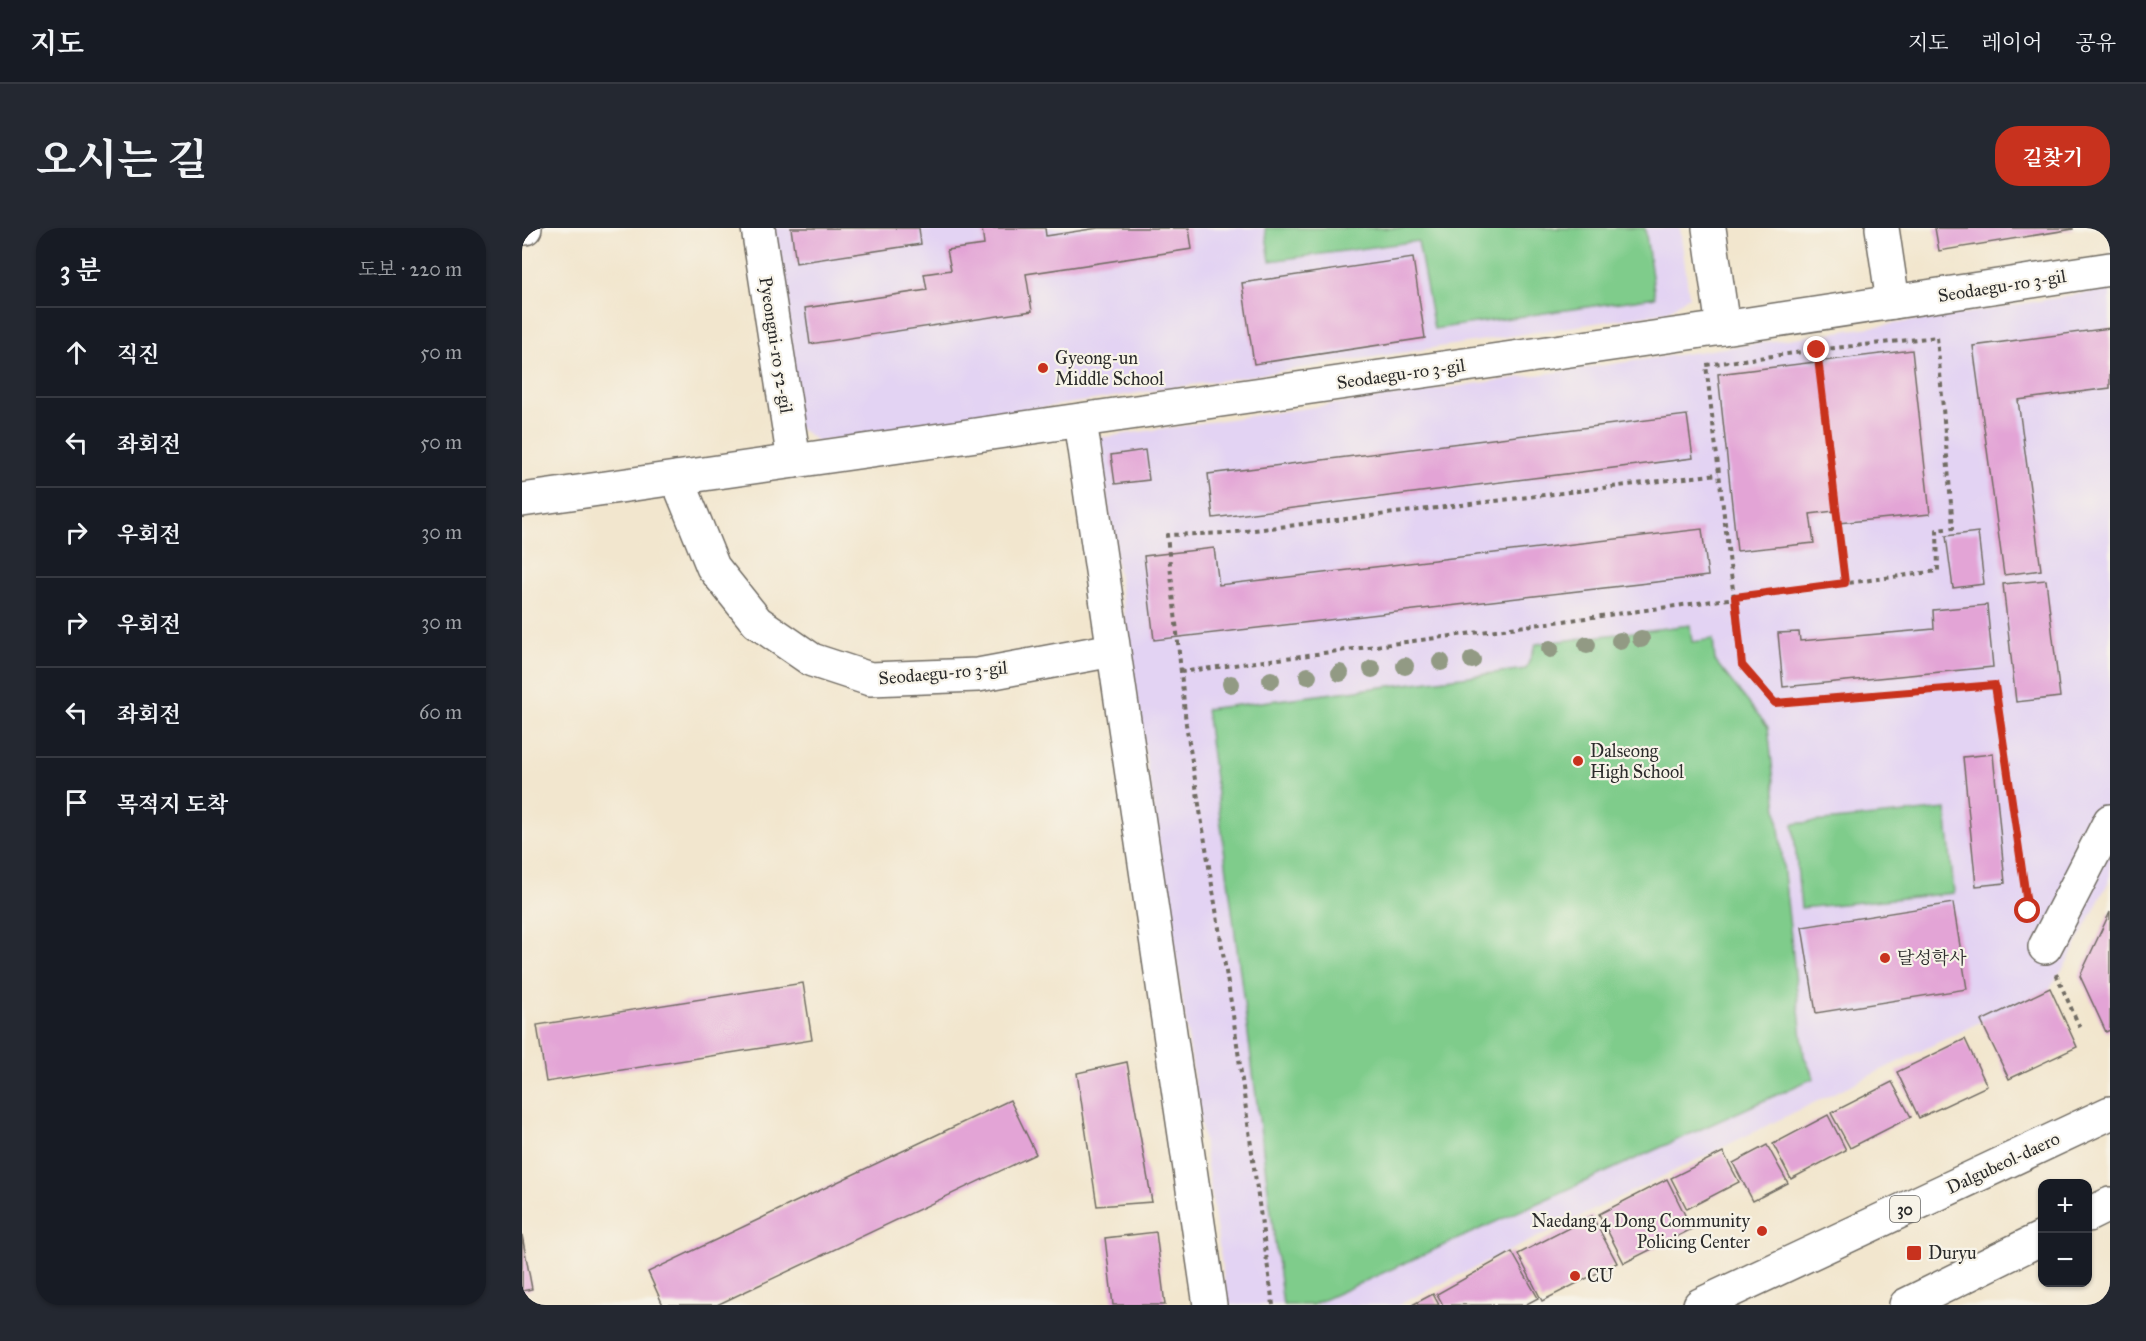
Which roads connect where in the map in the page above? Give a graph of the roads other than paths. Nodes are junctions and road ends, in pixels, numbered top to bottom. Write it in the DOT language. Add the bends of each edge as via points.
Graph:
graph roads {
  1 [pos="758,228"];
  2 [pos="1709,228"];
  3 [pos="1882,228"];
  4 [pos="2110,269"];
  5 [pos="1893,302"];
  6 [pos="1723,328"];
  7 [pos="1080,421"];
  8 [pos="794,461"];
  9 [pos="677,478"];
  10 [pos="522,500"];
  11 [pos="1113,650"];
  12 [pos="2110,821"];
  13 [pos="2045,947"];
  14 [pos="2110,1113"];
  15 [pos="2110,1204"];
  16 [pos="2092,1213"];
  17 [pos="2038,1240"];
  18 [pos="1911,1304"];
  19 [pos="1210,1305"];
  20 [pos="1700,1305"];
  1 -- 8 [label="street, Pyeongni-ro 52-gil"];
  2 -- 6 [label="street"];
  3 -- 5 [label="street"];
  4 -- 5 [label="street, Seodaegu-ro 3-gil"];
  5 -- 6 [label="street, Seodaegu-ro 3-gil"];
  6 -- 7 [label="street, Seodaegu-ro 3-gil"];
  7 -- 8 [label="street, Seodaegu-ro 3-gil"];
  7 -- 11 [label="street"];
  8 -- 9 [label="street, Seodaegu-ro 3-gil"];
  9 -- 10 [label="street, Seodaegu-ro 3-gil"];
  9 -- 11 [label="street, Seodaegu-ro 3-gil" via="713,567 757,622 812,660 870,679 978,675"];
  11 -- 19 [label="street"];
  12 -- 13 [label="street"];
  14 -- 20 [label="street, Dalgubeol-daero / 30"];
  15 -- 16 [label="street"];
  17 -- 18 [label="street"];
}
